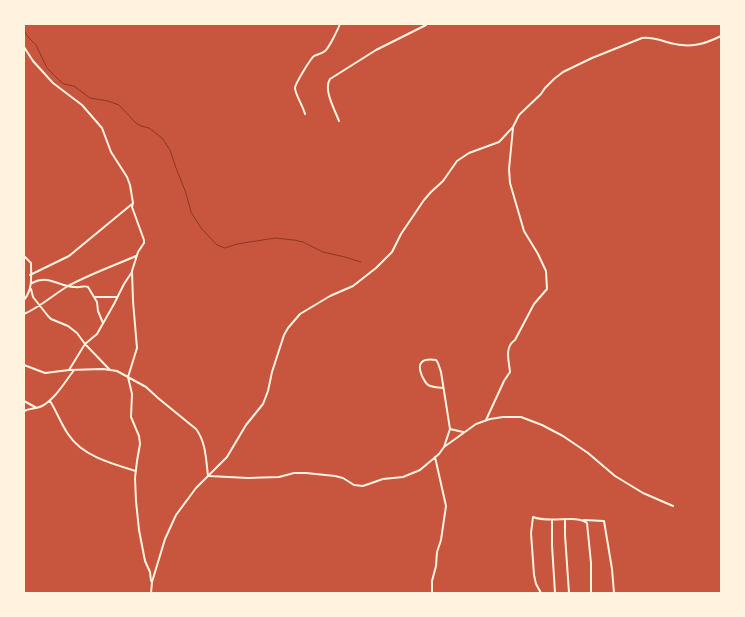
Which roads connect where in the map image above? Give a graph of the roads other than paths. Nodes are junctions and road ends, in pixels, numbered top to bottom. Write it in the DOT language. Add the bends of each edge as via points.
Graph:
graph roads {
  1 [pos="340,24"];
  2 [pos="426,24"];
  3 [pos="721,36"];
  4 [pos="24,48"];
  5 [pos="305,114"];
  6 [pos="339,121"];
  7 [pos="513,127"];
  8 [pos="133,203"];
  9 [pos="24,256"];
  10 [pos="136,256"];
  11 [pos="132,271"];
  12 [pos="30,275"];
  13 [pos="32,284"];
  14 [pos="69,286"];
  15 [pos="31,289"];
  16 [pos="94,297"];
  17 [pos="116,298"];
  18 [pos="24,300"];
  19 [pos="39,306"];
  20 [pos="24,314"];
  21 [pos="104,323"];
  22 [pos="84,344"];
  23 [pos="24,365"];
  24 [pos="70,370"];
  25 [pos="74,370"];
  26 [pos="110,371"];
  27 [pos="128,377"];
  28 [pos="443,388"];
  29 [pos="24,401"];
  30 [pos="50,401"];
  31 [pos="36,408"];
  32 [pos="24,412"];
  33 [pos="486,420"];
  34 [pos="450,429"];
  35 [pos="463,432"];
  36 [pos="444,447"];
  37 [pos="435,457"];
  38 [pos="136,471"];
  39 [pos="208,476"];
  40 [pos="672,506"];
  41 [pos="552,520"];
  42 [pos="565,520"];
  43 [pos="583,520"];
  44 [pos="152,582"];
  45 [pos="151,593"];
  46 [pos="432,593"];
  47 [pos="541,593"];
  48 [pos="555,593"];
  49 [pos="569,593"];
  50 [pos="591,593"];
  51 [pos="614,593"];
  1 -- 5 [label="street" via="327,49 311,59 295,87"];
  2 -- 6 [label="street" via="376,50 330,79 328,91"];
  3 -- 7 [label="street" via="696,46 675,44 650,37 642,38 592,58 554,78 519,115"];
  4 -- 8 [label="street" via="53,83 82,105 102,128 111,152 127,177"];
  7 -- 33 [label="street" via="510,183 524,231 546,271 547,289 534,304 509,347 510,372"];
  7 -- 39 [label="street" via="499,142 469,153 457,161 443,181 424,200 392,252 376,268 353,286 300,314 284,335 264,404 246,425 227,457"];
  8 -- 10 [label="street" via="132,207 144,240"];
  8 -- 12 [label="street" via="69,256"];
  9 -- 12 [label="street" via="31,263"];
  10 -- 11 [label="street"];
  10 -- 14 [label="street"];
  11 -- 17 [label="street"];
  11 -- 27 [label="street" via="137,348"];
  12 -- 13 [label="street"];
  13 -- 14 [label="street" via="47,280"];
  13 -- 15 [label="street"];
  14 -- 16 [label="street" via="86,286"];
  14 -- 19 [label="street"];
  15 -- 18 [label="street"];
  15 -- 19 [label="street"];
  16 -- 17 [label="street"];
  16 -- 21 [label="street"];
  17 -- 21 [label="street"];
  19 -- 20 [label="street"];
  19 -- 22 [label="street" via="51,319 78,333"];
  21 -- 22 [label="street" via="93,338"];
  22 -- 24 [label="street"];
  22 -- 26 [label="street"];
  23 -- 24 [label="street" via="45,373"];
  24 -- 25 [label="street"];
  25 -- 26 [label="street"];
  25 -- 30 [label="street"];
  26 -- 27 [label="street" via="117,371"];
  27 -- 38 [label="street" via="132,394 131,417 140,444"];
  27 -- 39 [label="street" via="146,387 196,429 203,442"];
  28 -- 28 [label="street" via="427,384 420,370 422,362 437,361"];
  28 -- 34 [label="street"];
  29 -- 31 [label="street"];
  30 -- 31 [label="street"];
  30 -- 38 [label="street" via="68,434 79,447 107,462"];
  31 -- 32 [label="street"];
  33 -- 35 [label="street"];
  33 -- 40 [label="street" via="503,417 521,418 542,425 573,442 615,476"];
  34 -- 35 [label="street"];
  34 -- 36 [label="street"];
  35 -- 36 [label="street"];
  36 -- 37 [label="street"];
  37 -- 39 [label="street" via="412,474 383,479 363,486 354,485 335,476 306,473 248,478"];
  37 -- 46 [label="street" via="446,506"];
  38 -- 44 [label="street" via="139,530"];
  39 -- 44 [label="street" via="176,515 167,533"];
  41 -- 42 [label="street"];
  41 -- 47 [label="street" via="533,517 531,533 534,575"];
  41 -- 48 [label="street"];
  42 -- 43 [label="street"];
  42 -- 49 [label="street"];
  43 -- 50 [label="street" via="587,523"];
  43 -- 51 [label="street" via="604,521"];
  44 -- 45 [label="street"];
}
